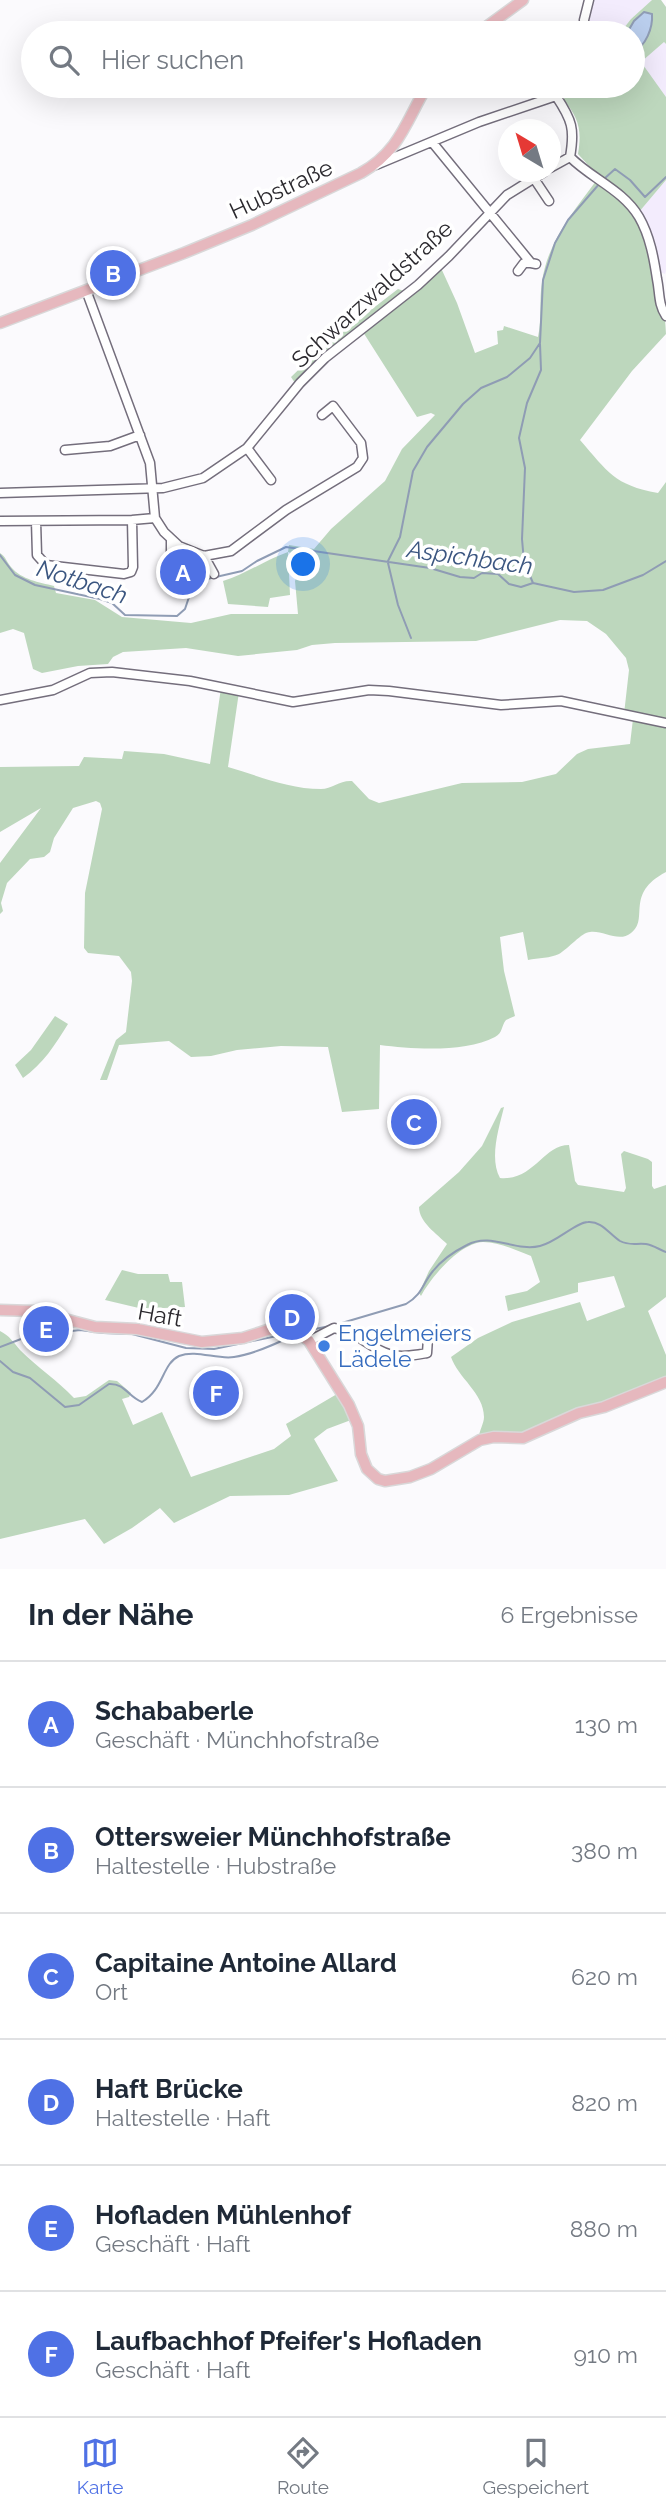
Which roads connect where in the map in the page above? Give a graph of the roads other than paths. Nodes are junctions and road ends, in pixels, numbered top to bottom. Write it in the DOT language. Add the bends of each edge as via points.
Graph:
graph roads {
  1 [pos="523,0"];
  2 [pos="589,0"];
  3 [pos="494,21"];
  4 [pos="584,21"];
  5 [pos="421,98"];
  6 [pos="550,98"];
  7 [pos="557,98"];
  8 [pos="432,142"];
  9 [pos="570,157"];
  10 [pos="561,162"];
  11 [pos="376,165"];
  12 [pos="526,182"];
  13 [pos="536,182"];
  14 [pos="549,201"];
  15 [pos="488,213"];
  16 [pos="518,271"];
  17 [pos="86,290"];
  18 [pos="666,316"];
  19 [pos="0,323"];
  20 [pos="322,415"];
  21 [pos="140,436"];
  22 [pos="247,448"];
  23 [pos="65,450"];
  24 [pos="271,480"];
  25 [pos="154,489"];
  26 [pos="0,493"];
  27 [pos="155,518"];
  28 [pos="132,520"];
  29 [pos="0,521"];
  30 [pos="36,521"];
  31 [pos="171,540"];
  32 [pos="204,556"];
  33 [pos="171,571"];
  34 [pos="214,574"];
  35 [pos="0,700"];
  36 [pos="666,723"];
  37 [pos="0,1310"];
  38 [pos="302,1334"];
  39 [pos="428,1338"];
  40 [pos="666,1382"];
  1 -- 3 [label="main road"];
  2 -- 4 [label="street"];
  5 -- 11 [label="main road" via="398,141"];
  6 -- 8 [label="street, Hubstraße"];
  7 -- 9 [label="street" via="574,134"];
  8 -- 11 [label="street, Hubstraße"];
  8 -- 15 [label="street"];
  9 -- 10 [label="street"];
  9 -- 18 [label="street" via="618,194 640,218"];
  11 -- 17 [label="main road, Hubstraße" via="252,225"];
  12 -- 15 [label="street, Schwarzwaldstraße"];
  13 -- 14 [label="street"];
  15 -- 16 [label="street" via="534,264 524,263"];
  15 -- 22 [label="street, Schwarzwaldstraße" via="418,285 325,358"];
  17 -- 19 [label="main road, Hubstraße"];
  17 -- 21 [label="street"];
  20 -- 32 [label="street" via="333,406 361,443 361,463 231,551"];
  21 -- 23 [label="street" via="110,446"];
  21 -- 25 [label="street"];
  22 -- 24 [label="street"];
  22 -- 25 [label="street, Schwarzwaldstraße" via="203,478"];
  25 -- 26 [label="street, Schwarzwaldstraße"];
  25 -- 27 [label="street"];
  27 -- 28 [label="street"];
  27 -- 31 [label="street"];
  28 -- 30 [label="street"];
  28 -- 30 [label="street" via="133,567 124,574 46,565 37,555"];
  29 -- 30 [label="street"];
  31 -- 32 [label="street"];
  31 -- 33 [label="street"];
  32 -- 34 [label="street"];
  35 -- 36 [label="street" via="53,690 90,673 112,672 190,681 293,702 389,691 501,705 562,701"];
  37 -- 38 [label="main road, Haft" via="34,1311 83,1325 137,1329 202,1342 243,1338 277,1327"];
  38 -- 39 [label="street, Haft" via="334,1328 357,1334 390,1355 427,1353"];
  38 -- 40 [label="main road" via="349,1405 358,1426 363,1462 378,1479 395,1481 431,1469 480,1440 523,1438"];
}
